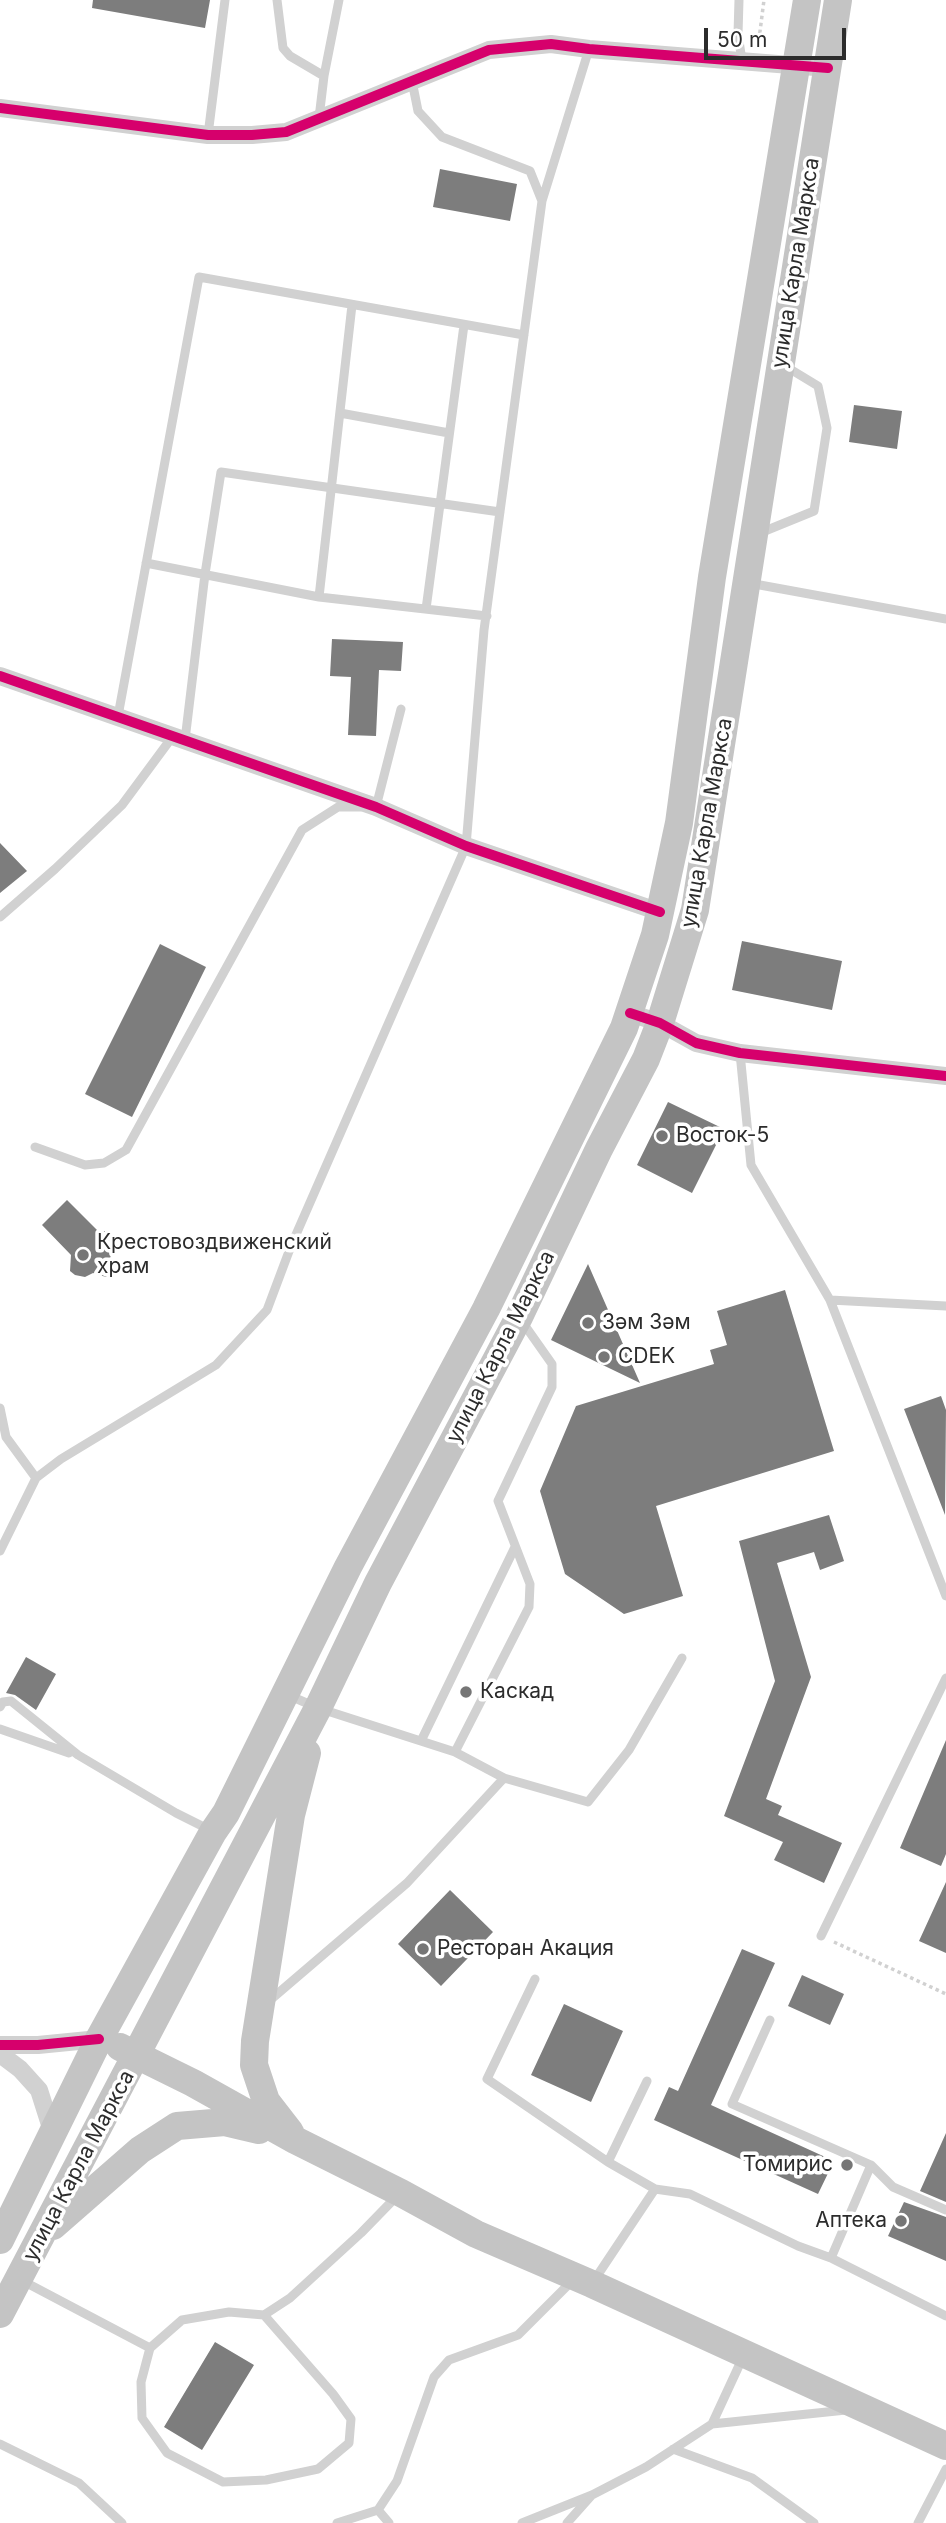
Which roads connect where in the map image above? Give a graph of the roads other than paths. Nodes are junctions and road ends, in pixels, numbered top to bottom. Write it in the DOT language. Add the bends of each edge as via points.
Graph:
graph roads {
  1 [pos="225,0"];
  2 [pos="277,0"];
  3 [pos="339,0"];
  4 [pos="739,0"];
  5 [pos="807,0"];
  6 [pos="838,0"];
  7 [pos="589,49"];
  8 [pos="749,62"];
  9 [pos="797,66"];
  10 [pos="828,68"];
  11 [pos="324,76"];
  12 [pos="412,81"];
  13 [pos="0,108"];
  14 [pos="318,120"];
  15 [pos="208,135"];
  16 [pos="542,201"];
  17 [pos="352,305"];
  18 [pos="464,325"];
  19 [pos="524,335"];
  20 [pos="780,363"];
  21 [pos="340,413"];
  22 [pos="449,433"];
  23 [pos="331,487"];
  24 [pos="439,503"];
  25 [pos="500,512"];
  26 [pos="755,535"];
  27 [pos="146,562"];
  28 [pos="205,574"];
  29 [pos="747,582"];
  30 [pos="319,597"];
  31 [pos="426,609"];
  32 [pos="486,616"];
  33 [pos="946,619"];
  34 [pos="0,676"];
  35 [pos="401,709"];
  36 [pos="118,716"];
  37 [pos="179,738"];
  38 [pos="376,807"];
  39 [pos="466,846"];
  40 [pos="660,912"];
  41 [pos="0,917"];
  42 [pos="630,1013"];
  43 [pos="660,1023"];
  44 [pos="740,1053"];
  45 [pos="946,1076"];
  46 [pos="35,1147"];
  47 [pos="830,1300"];
  48 [pos="946,1306"];
  49 [pos="519,1317"];
  50 [pos="0,1408"];
  51 [pos="36,1478"];
  52 [pos="515,1547"];
  53 [pos="0,1551"];
  54 [pos="946,1596"];
  55 [pos="682,1658"];
  56 [pos="946,1678"];
  57 [pos="285,1693"];
  58 [pos="0,1707"];
  59 [pos="318,1708"];
  60 [pos="0,1729"];
  61 [pos="421,1741"];
  62 [pos="455,1752"];
  63 [pos="78,1755"];
  64 [pos="504,1778"];
  65 [pos="213,1832"];
  66 [pos="821,1936"];
  67 [pos="535,1979"];
  68 [pos="262,2006"];
  69 [pos="770,2020"];
  70 [pos="99,2039"];
  71 [pos="0,2045"];
  72 [pos="0,2054"];
  73 [pos="138,2054"];
  74 [pos="646,2081"];
  75 [pos="52,2131"];
  76 [pos="295,2140"];
  77 [pos="608,2162"];
  78 [pos="871,2165"];
  79 [pos="655,2189"];
  80 [pos="401,2193"];
  81 [pos="946,2210"];
  82 [pos="38,2239"];
  83 [pos="0,2240"];
  84 [pos="831,2258"];
  85 [pos="20,2279"];
  86 [pos="584,2280"];
  87 [pos="0,2314"];
  88 [pos="264,2315"];
  89 [pos="946,2316"];
  90 [pos="150,2348"];
  91 [pos="744,2353"];
  92 [pos="864,2408"];
  93 [pos="712,2424"];
  94 [pos="0,2444"];
  95 [pos="946,2446"];
  96 [pos="673,2449"];
  97 [pos="946,2469"];
  98 [pos="592,2495"];
  99 [pos="378,2510"];
  100 [pos="122,2523"];
  101 [pos="337,2523"];
  102 [pos="389,2523"];
  103 [pos="522,2523"];
  104 [pos="567,2523"];
  105 [pos="814,2523"];
  106 [pos="918,2523"];
  1 -- 15 [label="lane"];
  2 -- 11 [label="lane" via="283,48"];
  3 -- 11 [label="lane"];
  4 -- 8 [label="lane" via="738,34"];
  5 -- 9 [label="main road, улица Карла Маркса"];
  6 -- 10 [label="main road, улица Карла Маркса"];
  7 -- 8 [label="street"];
  7 -- 12 [label="street" via="551,44 489,50"];
  7 -- 16 [label="lane"];
  8 -- 9 [label="street"];
  9 -- 10 [label="street"];
  9 -- 40 [label="main road, улица Карла Маркса" via="712,577 679,823"];
  10 -- 20 [label="main road, улица Карла Маркса"];
  11 -- 14 [label="lane"];
  12 -- 14 [label="street"];
  12 -- 16 [label="lane" via="418,111 442,137 530,171"];
  13 -- 15 [label="street"];
  14 -- 15 [label="street" via="286,132"];
  16 -- 19 [label="lane"];
  17 -- 18 [label="lane"];
  17 -- 21 [label="lane"];
  17 -- 27 [label="lane" via="199,278"];
  18 -- 19 [label="lane"];
  18 -- 22 [label="lane"];
  19 -- 25 [label="lane"];
  20 -- 26 [label="main road, улица Карла Маркса"];
  20 -- 26 [label="lane" via="818,386 827,428 814,511"];
  21 -- 22 [label="lane"];
  21 -- 23 [label="lane"];
  22 -- 24 [label="lane"];
  23 -- 24 [label="lane"];
  23 -- 28 [label="lane" via="221,472"];
  23 -- 30 [label="lane"];
  24 -- 25 [label="lane"];
  24 -- 31 [label="lane"];
  25 -- 32 [label="lane"];
  26 -- 29 [label="main road, улица Карла Маркса"];
  27 -- 28 [label="lane"];
  27 -- 36 [label="lane"];
  28 -- 30 [label="lane"];
  28 -- 37 [label="lane"];
  29 -- 33 [label="lane"];
  29 -- 43 [label="main road, улица Карла Маркса" via="695,909"];
  30 -- 31 [label="lane"];
  31 -- 32 [label="lane"];
  32 -- 39 [label="lane"];
  34 -- 36 [label="street"];
  35 -- 38 [label="lane"];
  36 -- 37 [label="street"];
  37 -- 38 [label="street"];
  37 -- 41 [label="lane" via="122,805"];
  38 -- 39 [label="street"];
  38 -- 46 [label="lane" via="338,807 302,830 126,1150 104,1163 85,1164"];
  39 -- 40 [label="street"];
  39 -- 51 [label="lane" via="267,1310 216,1365"];
  40 -- 42 [label="main road, улица Карла Маркса"];
  42 -- 43 [label="street"];
  42 -- 57 [label="main road, улица Карла Маркса" via="486,1309"];
  43 -- 44 [label="street" via="696,1043"];
  43 -- 49 [label="main road, улица Карла Маркса"];
  44 -- 45 [label="street"];
  44 -- 47 [label="lane" via="751,1165"];
  47 -- 48 [label="lane"];
  47 -- 54 [label="lane"];
  49 -- 52 [label="lane" via="552,1364 552,1387 498,1501"];
  49 -- 59 [label="main road, улица Карла Маркса" via="378,1583"];
  50 -- 51 [label="lane" via="6,1437"];
  51 -- 53 [label="lane"];
  52 -- 61 [label="lane"];
  52 -- 62 [label="lane" via="530,1584 529,1607"];
  55 -- 64 [label="lane" via="629,1750 588,1802"];
  56 -- 66 [label="lane"];
  57 -- 59 [label="lane"];
  57 -- 65 [label="main road, улица Карла Маркса"];
  58 -- 63 [label="lane" via="11,1701"];
  59 -- 61 [label="lane"];
  59 -- 68 [label="main road" via="291,1815"];
  59 -- 73 [label="main road, улица Карла Маркса"];
  60 -- 63 [label="lane"];
  61 -- 62 [label="lane"];
  62 -- 64 [label="lane"];
  63 -- 65 [label="lane"];
  64 -- 68 [label="lane" via="407,1883"];
  65 -- 70 [label="main road, улица Карла Маркса"];
  67 -- 77 [label="lane" via="487,2079"];
  68 -- 76 [label="main road" via="254,2065 266,2101"];
  69 -- 78 [label="lane" via="732,2104"];
  70 -- 71 [label="street"];
  70 -- 73 [label="main road"];
  70 -- 75 [label="main road, улица Карла Маркса"];
  72 -- 75 [label="street" via="38,2090"];
  73 -- 76 [label="main road"];
  73 -- 82 [label="main road, улица Карла Маркса"];
  74 -- 77 [label="lane"];
  75 -- 83 [label="main road, улица Карла Маркса"];
  76 -- 80 [label="main road"];
  76 -- 82 [label="main road" via="225,2122 177,2126 140,2150"];
  77 -- 79 [label="lane"];
  78 -- 81 [label="lane" via="893,2187"];
  78 -- 84 [label="lane"];
  79 -- 84 [label="lane" via="691,2194"];
  79 -- 86 [label="lane"];
  80 -- 86 [label="main road" via="476,2234"];
  80 -- 88 [label="lane" via="290,2298"];
  82 -- 85 [label="main road, улица Карла Маркса"];
  84 -- 89 [label="lane"];
  85 -- 87 [label="main road, улица Карла Маркса"];
  85 -- 90 [label="lane"];
  86 -- 91 [label="main road"];
  86 -- 99 [label="lane" via="518,2335 449,2360 434,2377 397,2481"];
  88 -- 90 [label="lane" via="229,2312 182,2320"];
  88 -- 90 [label="lane" via="351,2419 349,2444 318,2469 266,2480 223,2482 167,2453 142,2418 141,2382"];
  91 -- 92 [label="main road"];
  91 -- 93 [label="lane"];
  92 -- 93 [label="lane"];
  92 -- 95 [label="main road"];
  93 -- 96 [label="lane"];
  94 -- 100 [label="lane" via="79,2483"];
  96 -- 98 [label="lane"];
  96 -- 105 [label="lane" via="752,2478"];
  97 -- 106 [label="lane"];
  98 -- 103 [label="lane"];
  98 -- 104 [label="lane"];
  99 -- 101 [label="lane"];
  99 -- 102 [label="lane"];
}
